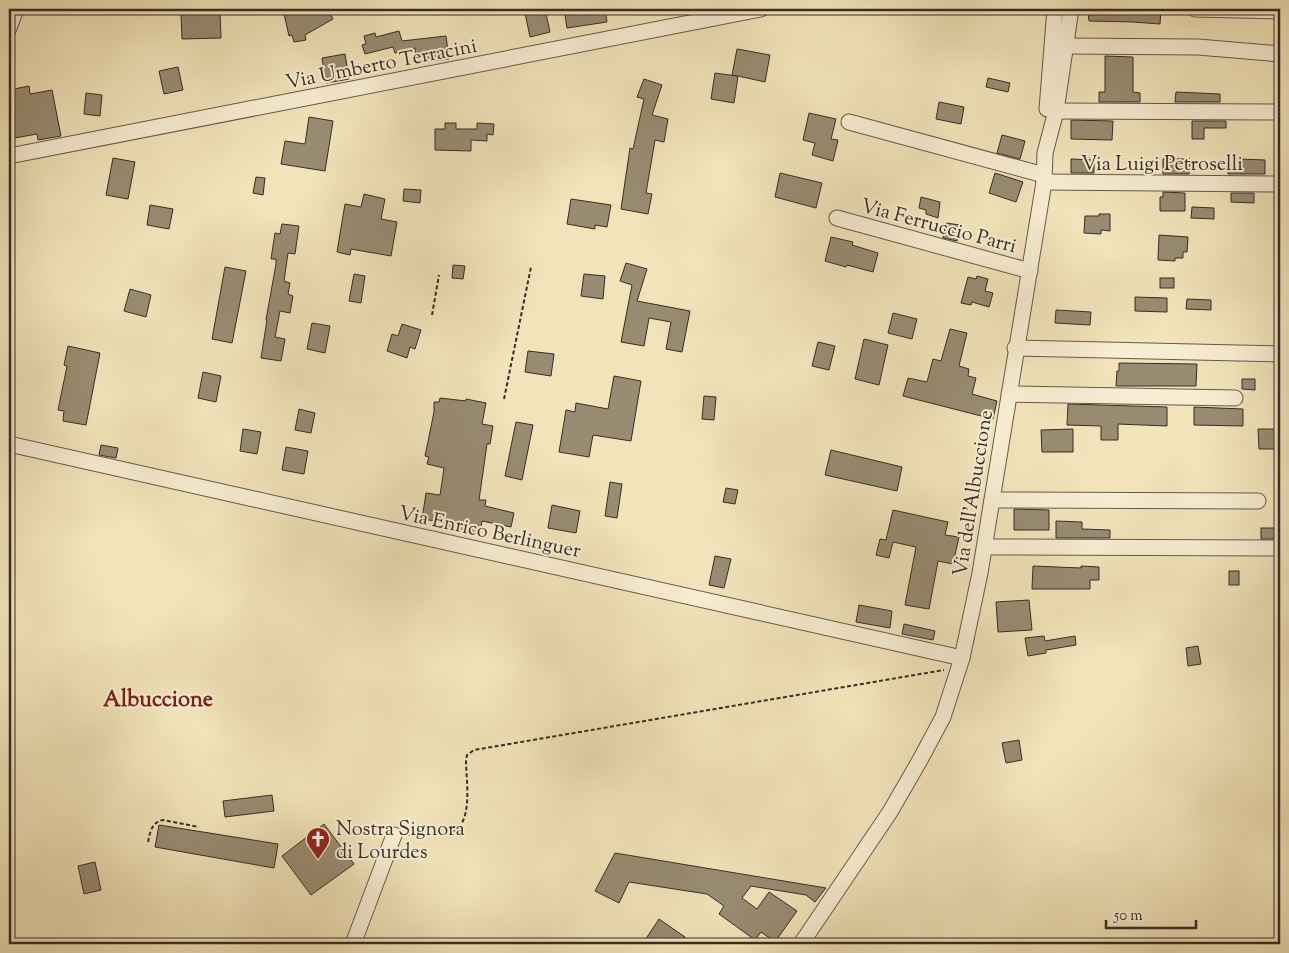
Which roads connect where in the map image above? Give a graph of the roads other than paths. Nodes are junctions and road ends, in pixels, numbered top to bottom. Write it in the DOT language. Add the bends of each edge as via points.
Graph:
graph roads {
  1 [pos="16,9"];
  2 [pos="761,9"];
  3 [pos="1055,9"];
  4 [pos="1071,9"];
  5 [pos="1195,9"];
  6 [pos="1280,11"];
  7 [pos="9,28"];
  8 [pos="1066,46"];
  9 [pos="1280,54"];
  10 [pos="1056,111"];
  11 [pos="1280,112"];
  12 [pos="849,122"];
  13 [pos="1045,153"];
  14 [pos="9,156"];
  15 [pos="1044,178"];
  16 [pos="1280,184"];
  17 [pos="837,218"];
  18 [pos="1030,271"];
  19 [pos="1015,348"];
  20 [pos="1280,354"];
  21 [pos="1009,394"];
  22 [pos="1235,398"];
  23 [pos="9,444"];
  24 [pos="992,500"];
  25 [pos="1258,501"];
  26 [pos="984,547"];
  27 [pos="1280,548"];
  28 [pos="961,663"];
  29 [pos="394,835"];
  30 [pos="353,944"];
  31 [pos="801,944"];
  1 -- 7 [label="street"];
  2 -- 14 [label="street, Via Umberto Terracini"];
  3 -- 13 [label="street"];
  4 -- 8 [label="street, Via dell'Albuccione"];
  5 -- 6 [label="street"];
  8 -- 9 [label="street" via="1198,47"];
  8 -- 10 [label="street, Via dell'Albuccione"];
  10 -- 11 [label="street"];
  10 -- 13 [label="street, Via dell'Albuccione"];
  12 -- 15 [label="street, Via Luigi Petroselli"];
  13 -- 15 [label="street, Via dell'Albuccione"];
  15 -- 16 [label="street, Via Luigi Petroselli"];
  15 -- 18 [label="street, Via dell'Albuccione"];
  17 -- 18 [label="street, Via Ferruccio Parri"];
  18 -- 19 [label="street, Via dell'Albuccione"];
  19 -- 20 [label="street"];
  19 -- 21 [label="street, Via dell'Albuccione"];
  21 -- 22 [label="street"];
  21 -- 24 [label="street, Via dell'Albuccione"];
  23 -- 28 [label="street, Via Enrico Berlinguer"];
  24 -- 25 [label="street"];
  24 -- 26 [label="street, Via dell'Albuccione"];
  26 -- 27 [label="street"];
  26 -- 28 [label="street, Via dell'Albuccione"];
  28 -- 31 [label="street, Via dell'Albuccione" via="943,717 920,760 890,812"];
  29 -- 30 [label="street"];
}
